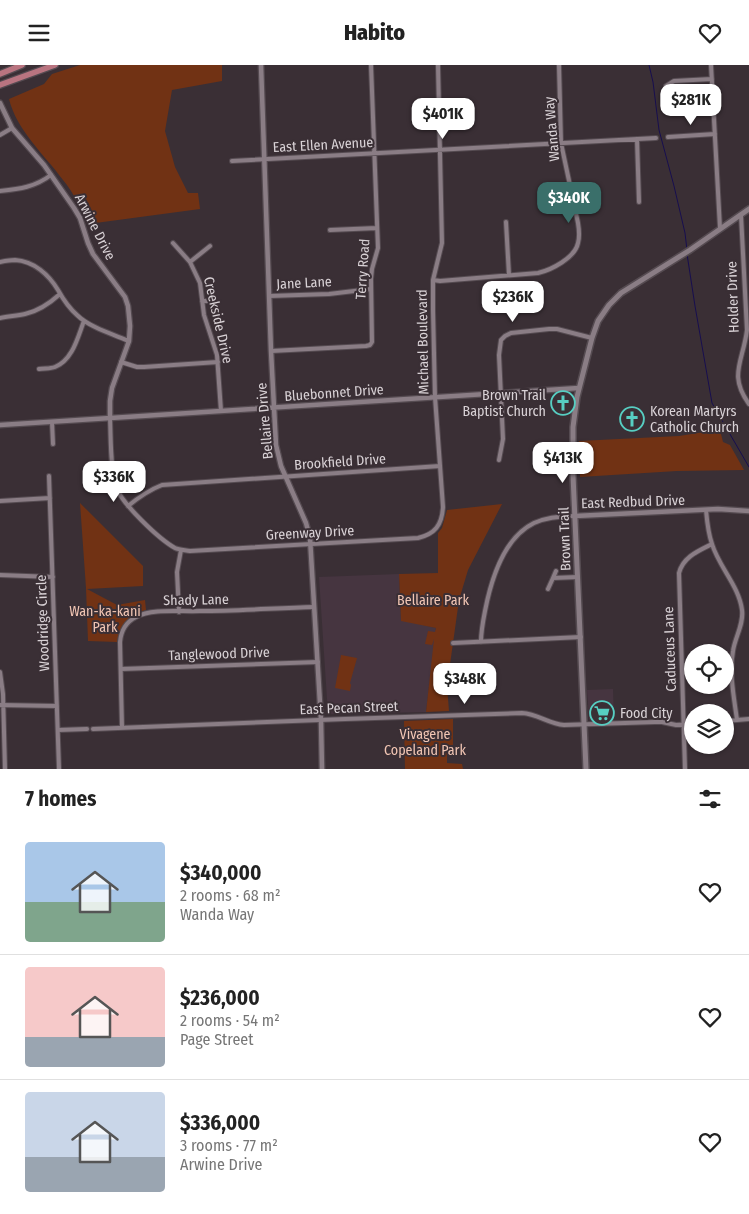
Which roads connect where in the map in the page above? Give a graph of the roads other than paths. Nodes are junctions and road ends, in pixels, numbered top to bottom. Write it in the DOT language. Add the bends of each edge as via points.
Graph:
graph roads {
  1 [pos="22,65"];
  2 [pos="55,65"];
  3 [pos="261,65"];
  4 [pos="372,65"];
  5 [pos="438,65"];
  6 [pos="559,65"];
  7 [pos="711,65"];
  8 [pos="0,73"];
  9 [pos="712,79"];
  10 [pos="0,85"];
  11 [pos="666,86"];
  12 [pos="0,103"];
  13 [pos="12,128"];
  14 [pos="715,134"];
  15 [pos="0,135"];
  16 [pos="668,137"];
  17 [pos="656,138"];
  18 [pos="636,139"];
  19 [pos="561,143"];
  20 [pos="440,150"];
  21 [pos="374,154"];
  22 [pos="265,159"];
  23 [pos="232,161"];
  24 [pos="50,175"];
  25 [pos="0,191"];
  26 [pos="639,202"];
  27 [pos="749,209"];
  28 [pos="741,215"];
  29 [pos="506,222"];
  30 [pos="723,226"];
  31 [pos="377,228"];
  32 [pos="330,230"];
  33 [pos="749,241"];
  34 [pos="173,243"];
  35 [pos="742,243"];
  36 [pos="210,245"];
  37 [pos="0,261"];
  38 [pos="190,262"];
  39 [pos="749,269"];
  40 [pos="744,270"];
  41 [pos="509,275"];
  42 [pos="434,281"];
  43 [pos="371,289"];
  44 [pos="60,294"];
  45 [pos="269,296"];
  46 [pos="202,301"];
  47 [pos="212,301"];
  48 [pos="0,318"];
  49 [pos="84,321"];
  50 [pos="592,338"];
  51 [pos="129,341"];
  52 [pos="271,351"];
  53 [pos="121,362"];
  54 [pos="218,362"];
  55 [pos="39,369"];
  56 [pos="579,388"];
  57 [pos="501,393"];
  58 [pos="436,397"];
  59 [pos="749,404"];
  60 [pos="274,408"];
  61 [pos="221,411"];
  62 [pos="110,418"];
  63 [pos="52,422"];
  64 [pos="0,425"];
  65 [pos="53,443"];
  66 [pos="499,461"];
  67 [pos="440,466"];
  68 [pos="50,475"];
  69 [pos="286,477"];
  70 [pos="50,498"];
  71 [pos="0,501"];
  72 [pos="128,506"];
  73 [pos="706,510"];
  74 [pos="749,511"];
  75 [pos="575,516"];
  76 [pos="436,528"];
  77 [pos="310,544"];
  78 [pos="712,544"];
  79 [pos="181,550"];
  80 [pos="556,571"];
  81 [pos="0,575"];
  82 [pos="53,577"];
  83 [pos="578,577"];
  84 [pos="553,578"];
  85 [pos="548,589"];
  86 [pos="314,607"];
  87 [pos="179,612"];
  88 [pos="580,637"];
  89 [pos="481,642"];
  90 [pos="453,643"];
  91 [pos="318,663"];
  92 [pos="121,669"];
  93 [pos="0,672"];
  94 [pos="2,705"];
  95 [pos="57,706"];
  96 [pos="749,719"];
  97 [pos="321,720"];
  98 [pos="736,720"];
  99 [pos="584,725"];
  100 [pos="683,725"];
  101 [pos="122,728"];
  102 [pos="87,729"];
  103 [pos="93,729"];
  104 [pos="58,730"];
  105 [pos="5,769"];
  106 [pos="59,769"];
  107 [pos="322,769"];
  108 [pos="586,769"];
  109 [pos="685,769"];
  1 -- 8 [label="main road"];
  2 -- 10 [label="main road"];
  3 -- 22 [label="street, Bellaire Drive"];
  4 -- 21 [label="street, Terry Road"];
  5 -- 20 [label="street, Michael Boulevard"];
  6 -- 19 [label="street, Wanda Way"];
  7 -- 9 [label="street"];
  9 -- 11 [label="street" via="674,81"];
  9 -- 14 [label="street"];
  12 -- 13 [label="street, Arwine Drive"];
  13 -- 15 [label="street"];
  13 -- 24 [label="street, Arwine Drive"];
  14 -- 16 [label="street"];
  14 -- 30 [label="street"];
  17 -- 18 [label="street, East Ellen Avenue"];
  18 -- 19 [label="street, East Ellen Avenue"];
  18 -- 26 [label="street"];
  19 -- 20 [label="street, East Ellen Avenue"];
  19 -- 41 [label="street, Wanda Way" via="578,223 578,244 573,253 546,271"];
  20 -- 21 [label="street, East Ellen Avenue"];
  20 -- 42 [label="street, Michael Boulevard" via="442,243"];
  21 -- 22 [label="street, East Ellen Avenue"];
  21 -- 31 [label="street, Terry Road"];
  22 -- 23 [label="street, East Ellen Avenue"];
  22 -- 45 [label="street, Bellaire Drive"];
  24 -- 25 [label="street" via="31,186"];
  24 -- 51 [label="street, Arwine Drive" via="77,213 98,262 125,297 130,317"];
  27 -- 28 [label="main road, Brown Trail"];
  28 -- 30 [label="main road, Brown Trail"];
  28 -- 35 [label="street, Holder Drive"];
  29 -- 41 [label="street"];
  30 -- 50 [label="main road, Brown Trail" via="621,293 598,321"];
  31 -- 32 [label="street"];
  31 -- 43 [label="street, Terry Road" via="378,248"];
  33 -- 35 [label="street"];
  34 -- 38 [label="street, Creekside Drive"];
  35 -- 40 [label="street, Holder Drive"];
  36 -- 38 [label="street"];
  37 -- 44 [label="street" via="21,261 42,270"];
  38 -- 46 [label="street, Creekside Drive" via="200,283"];
  39 -- 40 [label="street"];
  40 -- 59 [label="street, Holder Drive" via="747,330 737,377 740,390"];
  41 -- 42 [label="street, Wanda Way"];
  42 -- 58 [label="street, Michael Boulevard"];
  43 -- 45 [label="street, Jane Lane"];
  43 -- 52 [label="street, Terry Road" via="373,335 370,345"];
  44 -- 48 [label="street" via="38,310"];
  44 -- 49 [label="street"];
  45 -- 52 [label="street, Bellaire Drive"];
  46 -- 47 [label="street"];
  46 -- 54 [label="street, Creekside Drive"];
  49 -- 51 [label="street"];
  49 -- 55 [label="street" via="66,360 54,367"];
  50 -- 56 [label="main road, Brown Trail"];
  50 -- 57 [label="street" via="557,329 505,336 499,348"];
  51 -- 53 [label="street, Arwine Drive"];
  52 -- 60 [label="street, Bellaire Drive"];
  53 -- 54 [label="street" via="137,367"];
  53 -- 62 [label="street, Arwine Drive" via="111,393"];
  54 -- 61 [label="street, Creekside Drive"];
  56 -- 57 [label="street, Bluebonnet Drive"];
  56 -- 75 [label="main road, Brown Trail" via="572,445"];
  57 -- 58 [label="street, Bluebonnet Drive"];
  57 -- 66 [label="street" via="503,439"];
  58 -- 60 [label="street, Bluebonnet Drive"];
  58 -- 67 [label="street, Michael Boulevard"];
  60 -- 61 [label="street, Bluebonnet Drive"];
  60 -- 69 [label="street, Bellaire Drive" via="277,453"];
  61 -- 62 [label="street, Bluebonnet Drive"];
  62 -- 63 [label="street, Bluebonnet Drive"];
  62 -- 72 [label="street, Arwine Drive" via="114,479"];
  63 -- 64 [label="street, Bluebonnet Drive"];
  63 -- 65 [label="street"];
  67 -- 69 [label="street, Brookfield Drive"];
  67 -- 76 [label="street, Michael Boulevard" via="442,518"];
  68 -- 70 [label="street, Woodridge Circle"];
  69 -- 72 [label="street, Brookfield Drive" via="162,485 147,491"];
  69 -- 77 [label="street, Bellaire Drive" via="308,529"];
  70 -- 71 [label="street"];
  70 -- 82 [label="street, Woodridge Circle"];
  72 -- 79 [label="street, Arwine Drive" via="156,534"];
  73 -- 74 [label="street, East Redbud Drive"];
  73 -- 75 [label="street, East Redbud Drive"];
  73 -- 78 [label="street"];
  75 -- 83 [label="main road, Brown Trail"];
  75 -- 89 [label="street, East Redbud Drive" via="540,521 522,531 511,543 490,587"];
  76 -- 77 [label="street, Greenway Drive" via="429,535 418,537"];
  77 -- 79 [label="street, Greenway Drive"];
  77 -- 86 [label="street, Bellaire Drive"];
  78 -- 98 [label="street" via="736,590 742,611 732,661"];
  78 -- 100 [label="street, Caduceus Lane" via="687,557 679,573"];
  79 -- 87 [label="street" via="176,572"];
  80 -- 84 [label="street"];
  81 -- 82 [label="street"];
  82 -- 95 [label="street, Woodridge Circle"];
  83 -- 84 [label="street"];
  83 -- 88 [label="main road, Brown Trail"];
  84 -- 85 [label="street"];
  86 -- 87 [label="street, Shady Lane"];
  86 -- 91 [label="street, Bellaire Drive"];
  87 -- 92 [label="street, Shady Lane" via="156,612 138,616 129,622 121,634"];
  88 -- 89 [label="street"];
  88 -- 99 [label="main road, Brown Trail"];
  89 -- 90 [label="street"];
  91 -- 92 [label="street, Tanglewood Drive"];
  91 -- 97 [label="street, Bellaire Drive"];
  92 -- 101 [label="street, Shady Lane"];
  93 -- 94 [label="street"];
  94 -- 95 [label="street"];
  94 -- 105 [label="street"];
  95 -- 104 [label="street, Woodridge Circle"];
  96 -- 98 [label="street"];
  97 -- 99 [label="street, East Pecan Street" via="522,713 559,725"];
  97 -- 101 [label="street, East Pecan Street"];
  97 -- 107 [label="street, Bellaire Drive"];
  99 -- 100 [label="street, East Pecan Street" via="662,722"];
  99 -- 108 [label="main road, Brown Trail"];
  100 -- 109 [label="street, Caduceus Lane"];
  101 -- 103 [label="street, East Pecan Street"];
  102 -- 104 [label="street"];
  104 -- 106 [label="street, Woodridge Circle"];
}
